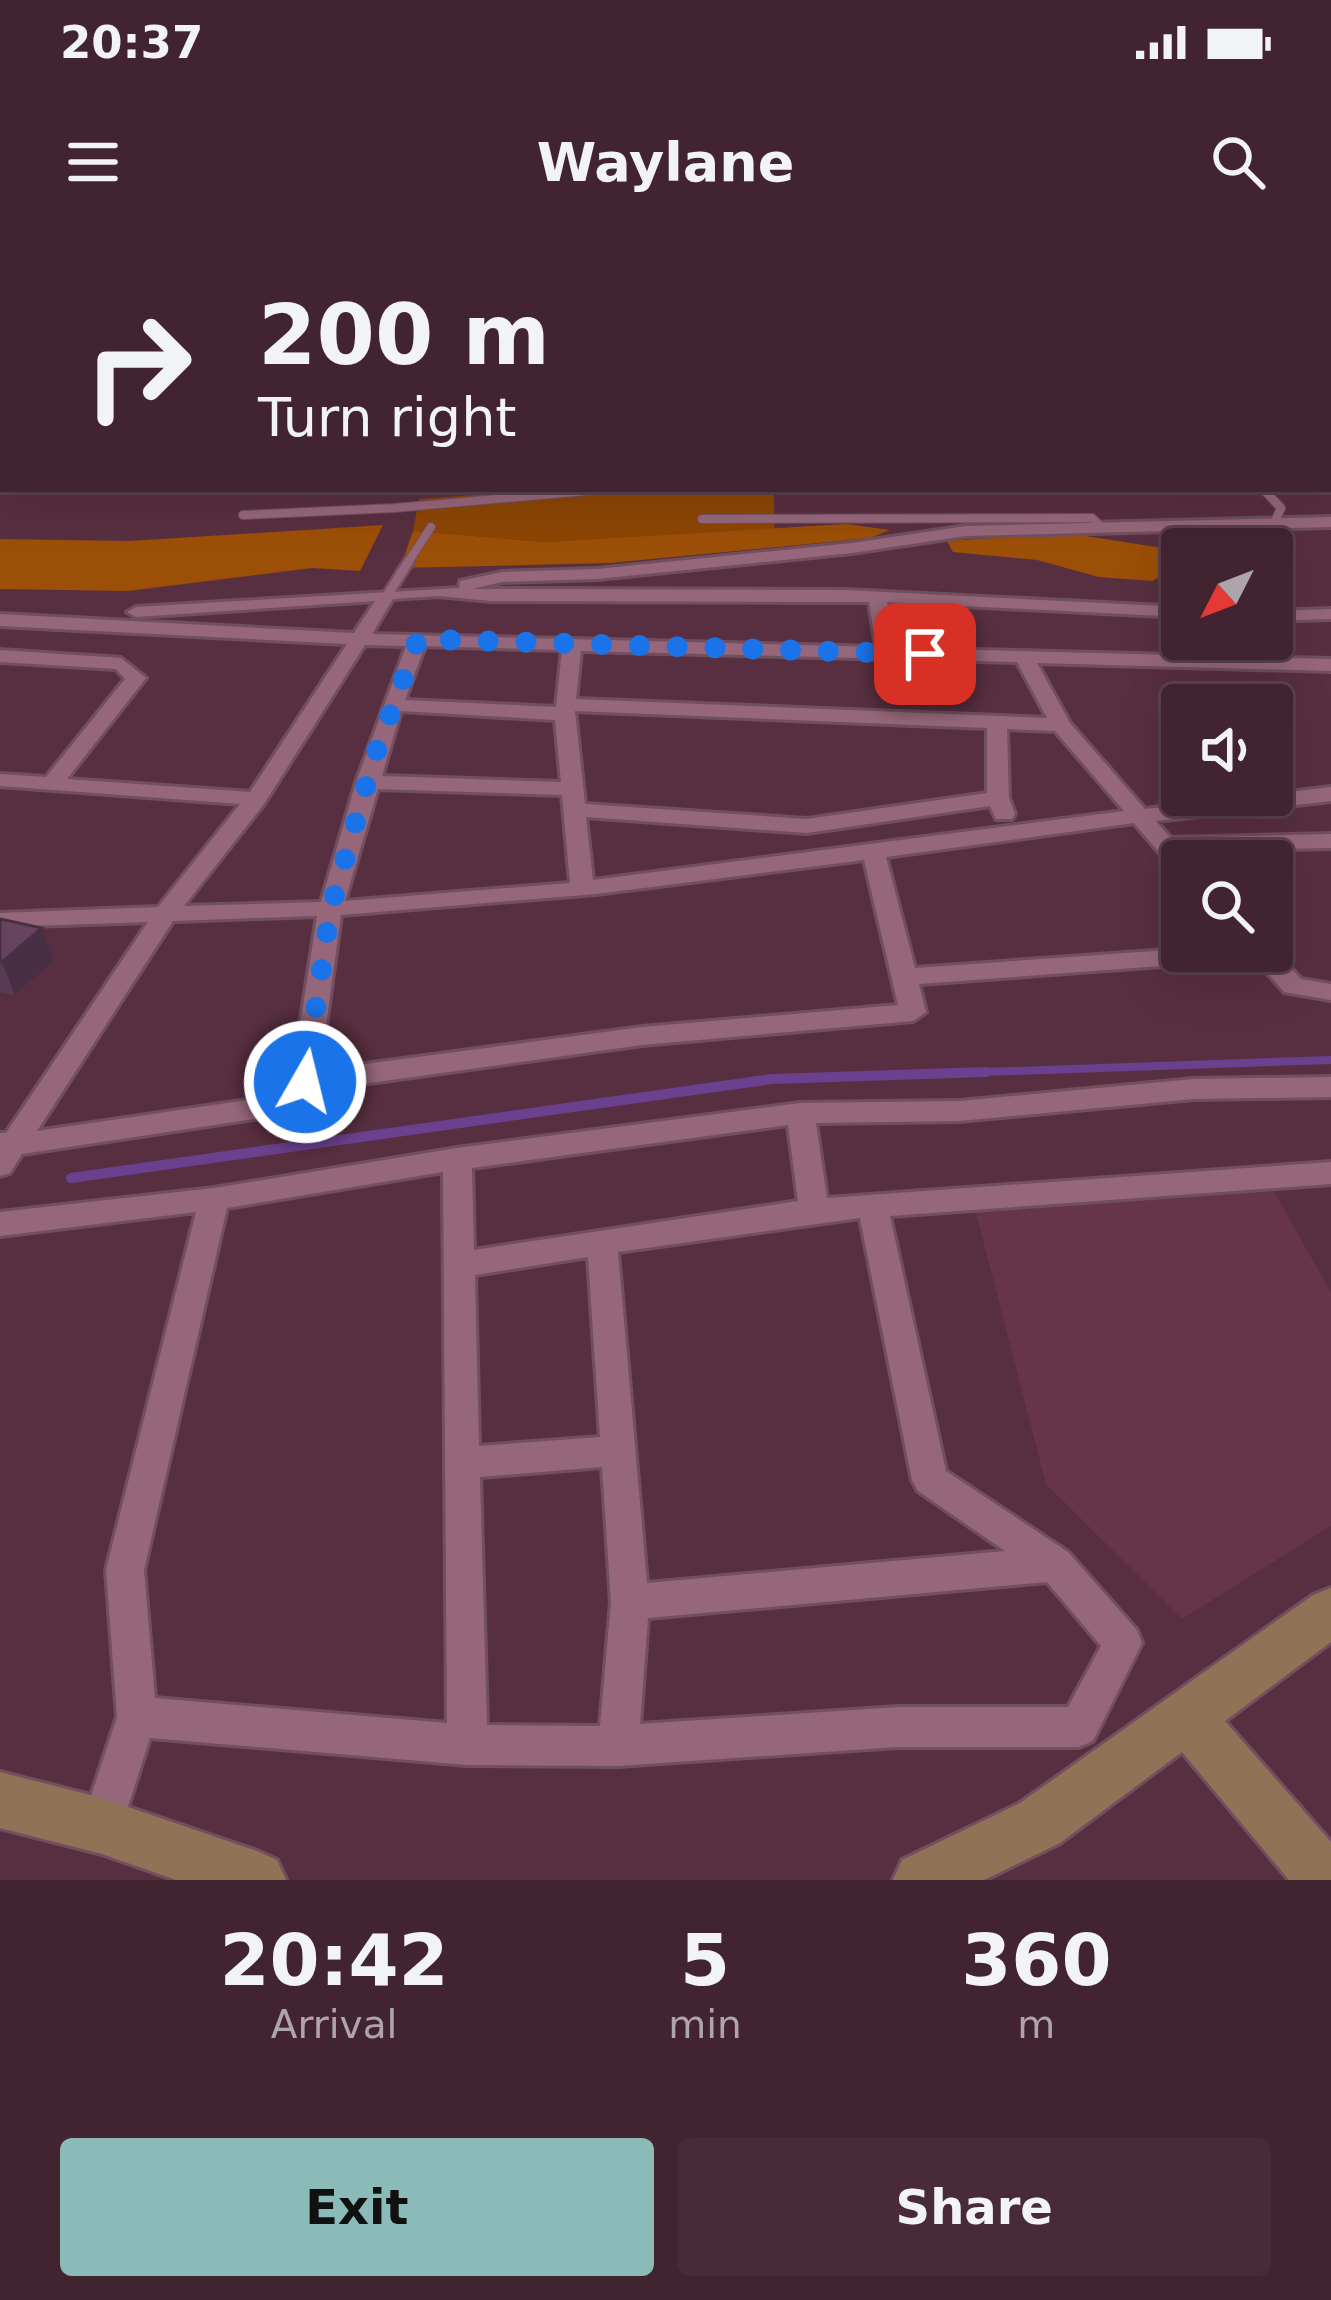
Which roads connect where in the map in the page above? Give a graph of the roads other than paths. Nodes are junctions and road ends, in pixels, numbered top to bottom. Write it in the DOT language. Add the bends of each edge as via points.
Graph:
graph roads {
  1 [pos="575,492"];
  2 [pos="1266,492"];
  3 [pos="244,515"];
  4 [pos="702,519"];
  5 [pos="1275,521"];
  6 [pos="1331,522"];
  7 [pos="1099,525"];
  8 [pos="431,526"];
  9 [pos="438,591"];
  10 [pos="388,594"];
  11 [pos="877,596"];
  12 [pos="0,607"];
  13 [pos="1161,611"];
  14 [pos="1331,614"];
  15 [pos="1293,615"];
  16 [pos="0,620"];
  17 [pos="362,639"];
  18 [pos="418,639"];
  19 [pos="572,645"];
  20 [pos="886,652"];
  21 [pos="0,656"];
  22 [pos="1024,657"];
  23 [pos="1331,665"];
  24 [pos="394,705"];
  25 [pos="564,709"];
  26 [pos="997,723"];
  27 [pos="1061,725"];
  28 [pos="0,781"];
  29 [pos="367,782"];
  30 [pos="50,787"];
  31 [pos="1331,794"];
  32 [pos="998,798"];
  33 [pos="256,799"];
  34 [pos="573,799"];
  35 [pos="1137,813"];
  36 [pos="807,826"];
  37 [pos="1010,830"];
  38 [pos="1331,841"];
  39 [pos="1161,842"];
  40 [pos="1293,842"];
  41 [pos="873,849"];
  42 [pos="814,857"];
  43 [pos="582,888"];
  44 [pos="167,911"];
  45 [pos="330,911"];
  46 [pos="0,920"];
  47 [pos="1161,958"];
  48 [pos="1280,972"];
  49 [pos="904,977"];
  50 [pos="1331,992"];
  51 [pos="305,1082"];
  52 [pos="1331,1087"];
  53 [pos="800,1113"];
  54 [pos="5,1151"];
  55 [pos="457,1159"];
  56 [pos="1331,1173"];
  57 [pos="214,1199"];
  58 [pos="873,1206"];
  59 [pos="814,1210"];
  60 [pos="0,1224"];
  61 [pos="602,1241"];
  62 [pos="458,1265"];
  63 [pos="619,1451"];
  64 [pos="462,1463"];
  65 [pos="1055,1564"];
  66 [pos="630,1602"];
  67 [pos="1330,1614"];
  68 [pos="136,1717"];
  69 [pos="1186,1717"];
  70 [pos="467,1745"];
  71 [pos="618,1746"];
  72 [pos="0,1800"];
  73 [pos="102,1826"];
  74 [pos="1317,1870"];
  75 [pos="257,1880"];
  76 [pos="922,1880"];
  1 -- 3 [label="lane"];
  2 -- 5 [label="lane" via="1281,508"];
  4 -- 7 [label="lane" via="1092,518"];
  5 -- 6 [label="street"];
  5 -- 7 [label="street"];
  7 -- 9 [label="street" via="502,577"];
  8 -- 10 [label="lane"];
  9 -- 10 [label="street"];
  9 -- 11 [label="street"];
  10 -- 12 [label="street" via="140,612"];
  10 -- 17 [label="street"];
  11 -- 13 [label="street"];
  11 -- 20 [label="street"];
  14 -- 15 [label="street"];
  16 -- 17 [label="street"];
  17 -- 18 [label="street"];
  17 -- 33 [label="street"];
  18 -- 19 [label="street"];
  18 -- 24 [label="street"];
  19 -- 20 [label="street"];
  19 -- 25 [label="street"];
  20 -- 22 [label="street"];
  21 -- 30 [label="street" via="121,664 136,678"];
  22 -- 23 [label="street"];
  22 -- 27 [label="street"];
  24 -- 25 [label="street"];
  24 -- 29 [label="street"];
  25 -- 26 [label="street"];
  25 -- 34 [label="street"];
  26 -- 27 [label="street"];
  26 -- 32 [label="street"];
  27 -- 35 [label="street"];
  28 -- 30 [label="street"];
  29 -- 34 [label="street"];
  29 -- 45 [label="street"];
  30 -- 33 [label="street"];
  31 -- 35 [label="street"];
  32 -- 36 [label="street"];
  32 -- 37 [label="street"];
  33 -- 44 [label="street"];
  34 -- 36 [label="street"];
  34 -- 43 [label="street"];
  35 -- 37 [label="street"];
  35 -- 39 [label="street"];
  36 -- 42 [label="street"];
  37 -- 41 [label="street"];
  38 -- 40 [label="street"];
  41 -- 42 [label="street"];
  41 -- 49 [label="street"];
  42 -- 43 [label="street"];
  43 -- 45 [label="street"];
  44 -- 45 [label="street"];
  44 -- 46 [label="street"];
  44 -- 54 [label="street"];
  45 -- 51 [label="street"];
  47 -- 49 [label="street"];
  48 -- 50 [label="street" via="1293,986"];
  49 -- 51 [label="street" via="913,1012 642,1036"];
  51 -- 54 [label="street" via="268,1107"];
  52 -- 53 [label="street"];
  53 -- 55 [label="street"];
  53 -- 59 [label="street"];
  55 -- 57 [label="street"];
  55 -- 62 [label="street"];
  56 -- 58 [label="street"];
  57 -- 60 [label="street"];
  57 -- 68 [label="street" via="125,1570"];
  58 -- 59 [label="street"];
  58 -- 65 [label="street" via="930,1480"];
  59 -- 61 [label="street"];
  61 -- 62 [label="street"];
  61 -- 63 [label="street"];
  62 -- 64 [label="street"];
  63 -- 64 [label="street"];
  63 -- 66 [label="street"];
  64 -- 70 [label="street"];
  65 -- 66 [label="street"];
  65 -- 71 [label="street" via="1123,1643 1079,1726 898,1727"];
  66 -- 71 [label="street"];
  67 -- 69 [label="main road"];
  68 -- 70 [label="street"];
  68 -- 73 [label="street"];
  69 -- 74 [label="main road"];
  69 -- 76 [label="main road" via="1040,1823"];
  70 -- 71 [label="street"];
  72 -- 73 [label="main road"];
  73 -- 75 [label="main road"];
}
